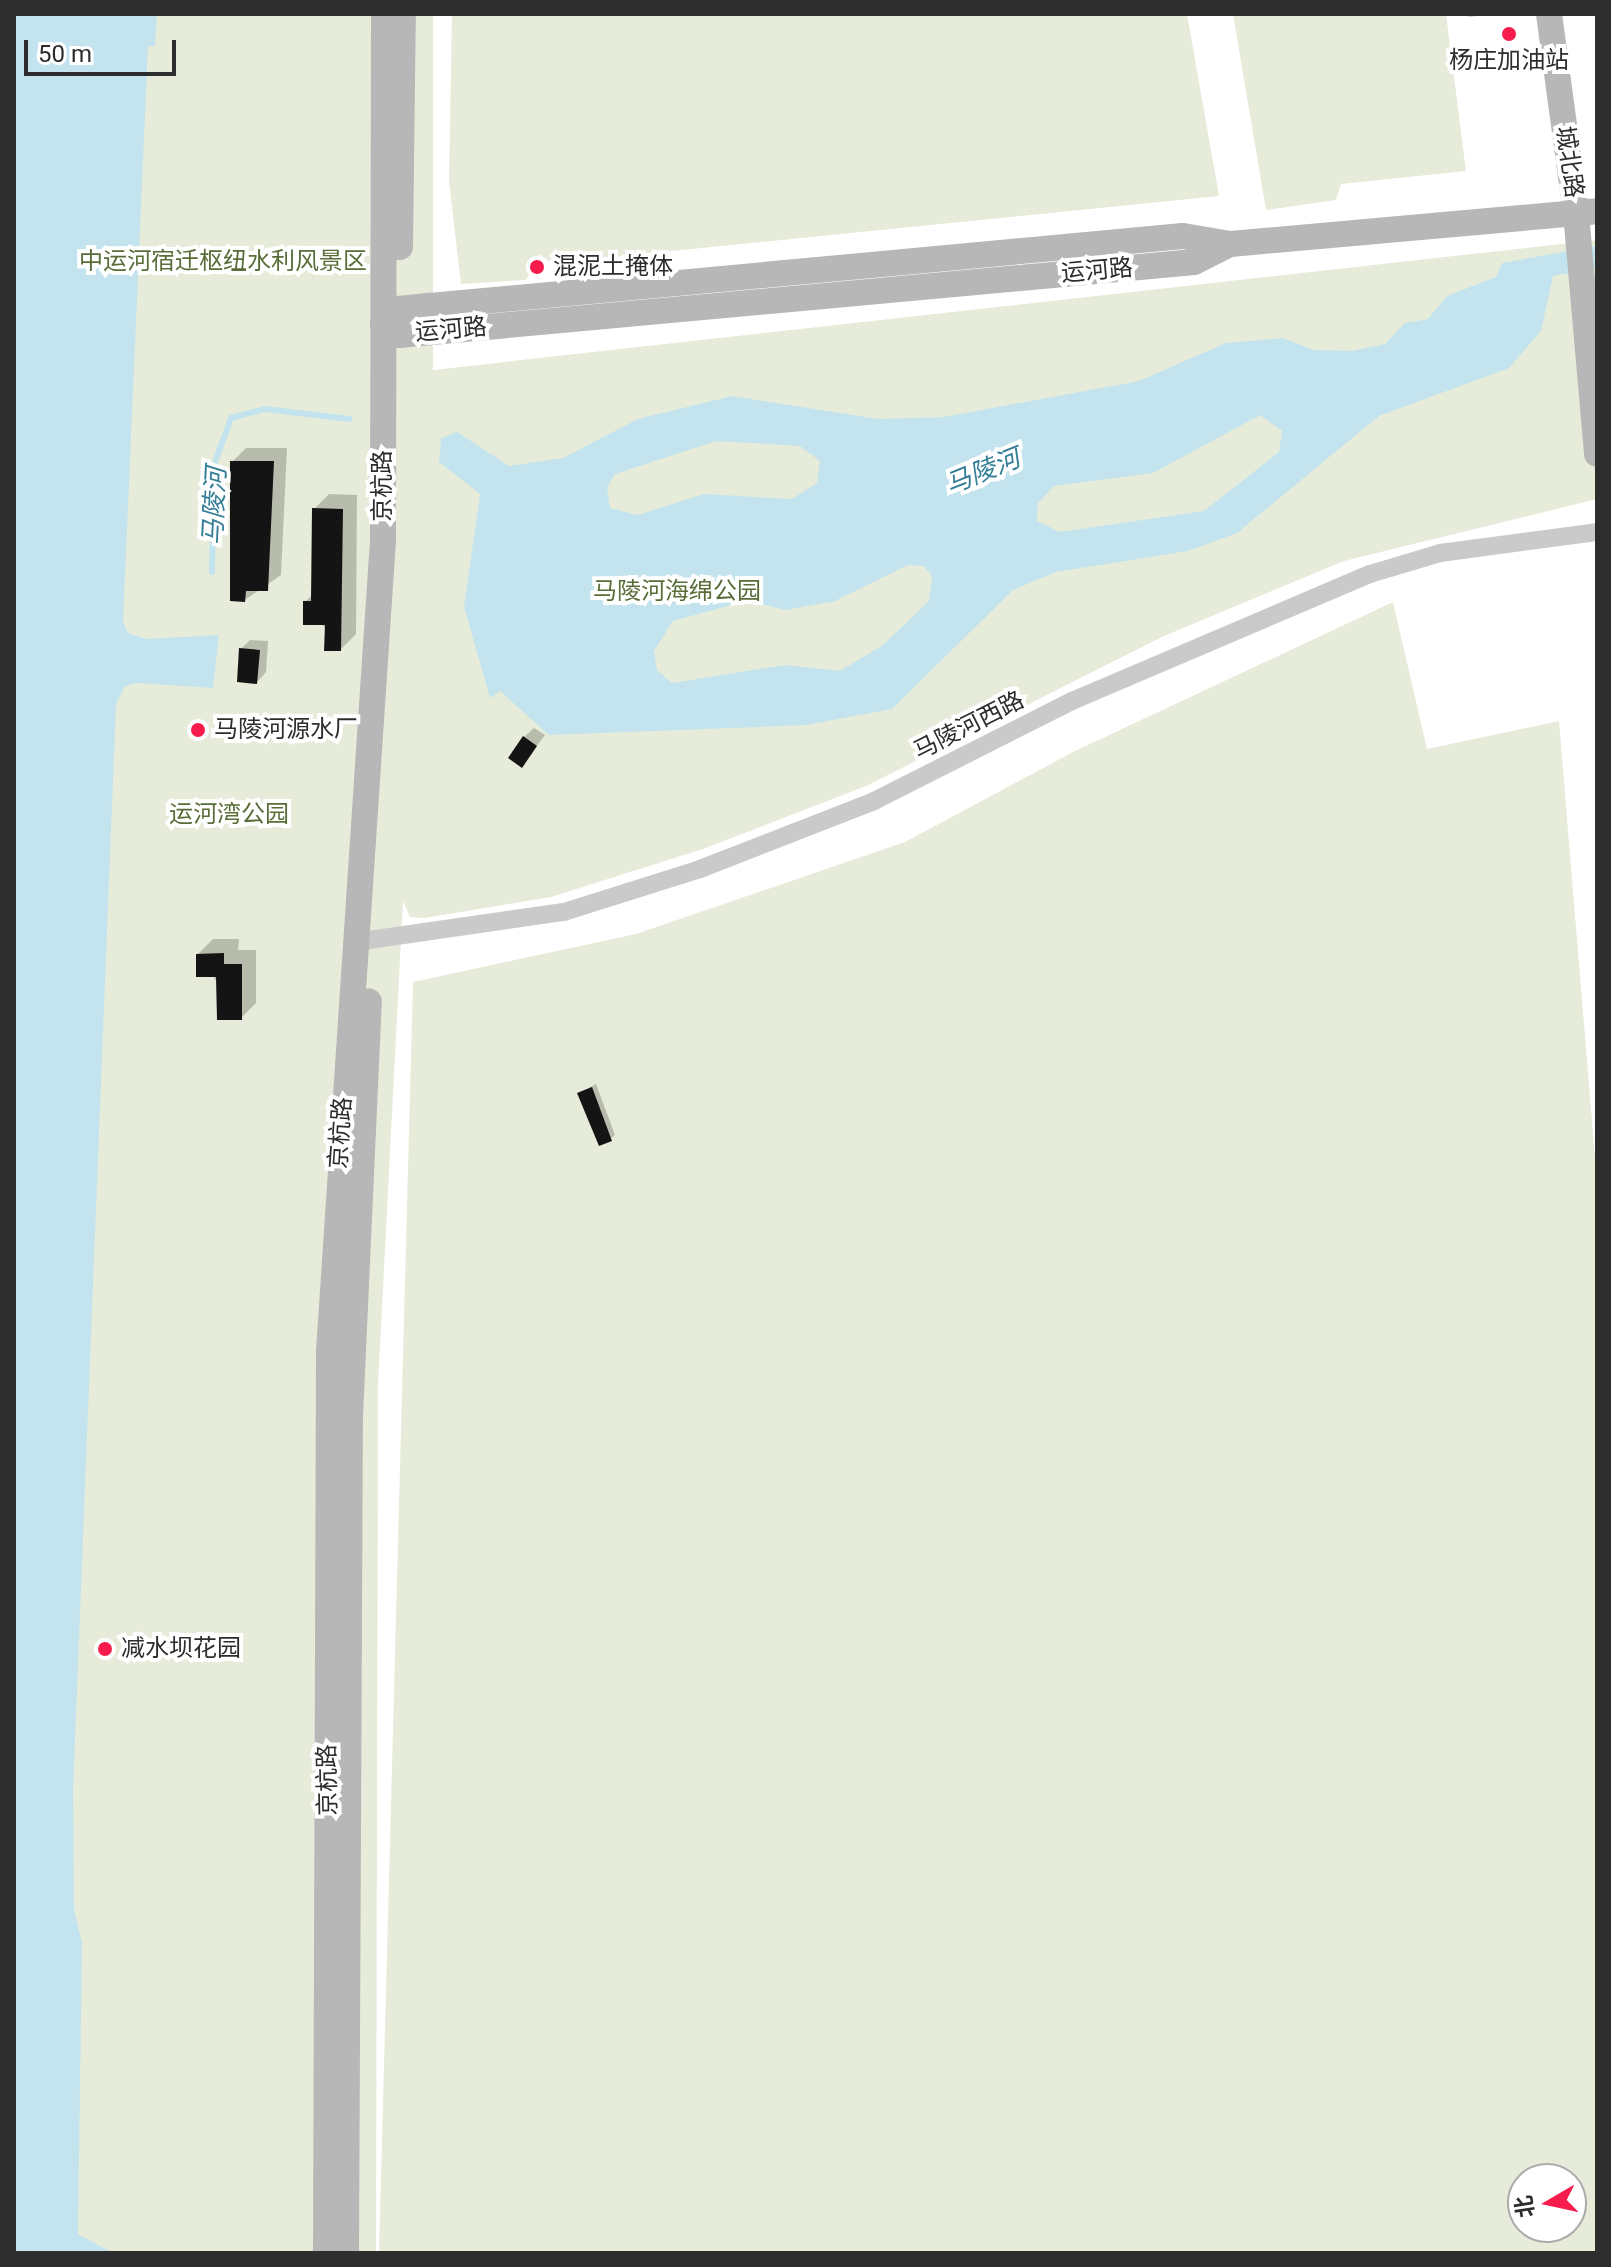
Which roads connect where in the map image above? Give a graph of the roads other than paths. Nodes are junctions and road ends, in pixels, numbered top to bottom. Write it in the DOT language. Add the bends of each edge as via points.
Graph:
graph roads {
  1 [pos="384,14"];
  2 [pos="403,14"];
  3 [pos="1549,14"];
  4 [pos="1587,212"];
  5 [pos="394,323"];
  6 [pos="1597,454"];
  7 [pos="1597,532"];
  8 [pos="364,942"];
  9 [pos="326,2253"];
  10 [pos="346,2253"];
  1 -- 5 [label="street, 京杭路"];
  2 -- 5 [label="street, 京杭路"];
  3 -- 4 [label="street, 城北路"];
  4 -- 5 [label="street, 运河路" via="1230,244 1183,236"];
  4 -- 6 [label="street, 城北路"];
  5 -- 8 [label="street, 京杭路"];
  7 -- 8 [label="street, 马陵河西路" via="1440,553 1370,574 1072,701 874,801 700,869 564,912"];
  8 -- 9 [label="street, 京杭路" via="328,1367"];
  8 -- 10 [label="street, 京杭路" via="350,1417"];
}
